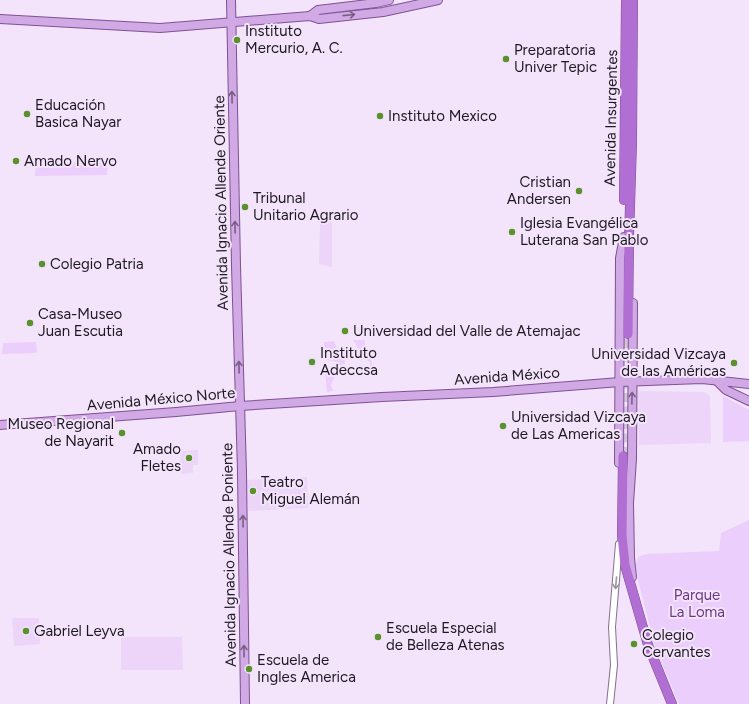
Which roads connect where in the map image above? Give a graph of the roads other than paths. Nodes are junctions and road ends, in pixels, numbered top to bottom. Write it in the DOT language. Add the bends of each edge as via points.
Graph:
graph roads {
  1 [pos="231,0"];
  2 [pos="389,0"];
  3 [pos="438,0"];
  4 [pos="626,0"];
  5 [pos="633,0"];
  6 [pos="310,16"];
  7 [pos="0,19"];
  8 [pos="231,21"];
  9 [pos="626,237"];
  10 [pos="624,336"];
  11 [pos="633,344"];
  12 [pos="632,381"];
  13 [pos="717,381"];
  14 [pos="620,382"];
  15 [pos="749,384"];
  16 [pos="325,400"];
  17 [pos="749,401"];
  18 [pos="240,406"];
  19 [pos="0,425"];
  20 [pos="627,455"];
  21 [pos="619,544"];
  22 [pos="641,623"];
  23 [pos="245,704"];
  24 [pos="610,704"];
  25 [pos="672,704"];
  1 -- 8 [label="main road, Avenida Ignacio Allende Oriente"];
  2 -- 6 [label="main road" via="318,10"];
  6 -- 3 [label="main road, one-way" via="319,18 384,12"];
  4 -- 9 [label="highway, Avenida Insurgentes"];
  5 -- 9 [label="highway, Avenida Insurgentes" via="632,142"];
  6 -- 8 [label="main road"];
  7 -- 8 [label="main road" via="160,28"];
  18 -- 8 [label="main road, Avenida Ignacio Allende Oriente, one-way"];
  9 -- 10 [label="highway, Avenida Insurgentes"];
  9 -- 10 [label="main road, Avenida Insurgentes" via="620,262"];
  9 -- 11 [label="main road, Avenida Insurgentes" via="632,252"];
  10 -- 11 [label="main road" via="622,346 625,349"];
  10 -- 14 [label="main road, Avenida Insurgentes"];
  11 -- 12 [label="main road, Avenida Insurgentes"];
  12 -- 13 [label="main road, Avenida México"];
  12 -- 14 [label="main road, Avenida México"];
  20 -- 12 [label="main road, Avenida Insurgentes, one-way"];
  13 -- 15 [label="main road, Avenida México"];
  13 -- 17 [label="main road" via="726,390"];
  14 -- 16 [label="main road, Avenida México" via="493,392"];
  14 -- 21 [label="main road, Avenida Insurgentes"];
  15 -- 17 [label="main road" via="742,388 741,392"];
  16 -- 18 [label="main road, Avenida México Norte"];
  18 -- 19 [label="main road, Avenida México Norte"];
  23 -- 18 [label="main road, Avenida Ignacio Allende Poniente, one-way"];
  20 -- 22 [label="main road, Avenida Insurgentes" via="630,562"];
  20 -- 22 [label="highway" via="623,555"];
  21 -- 24 [label="street, one-way" via="612,627 614,666"];
  22 -- 25 [label="highway"];
}
